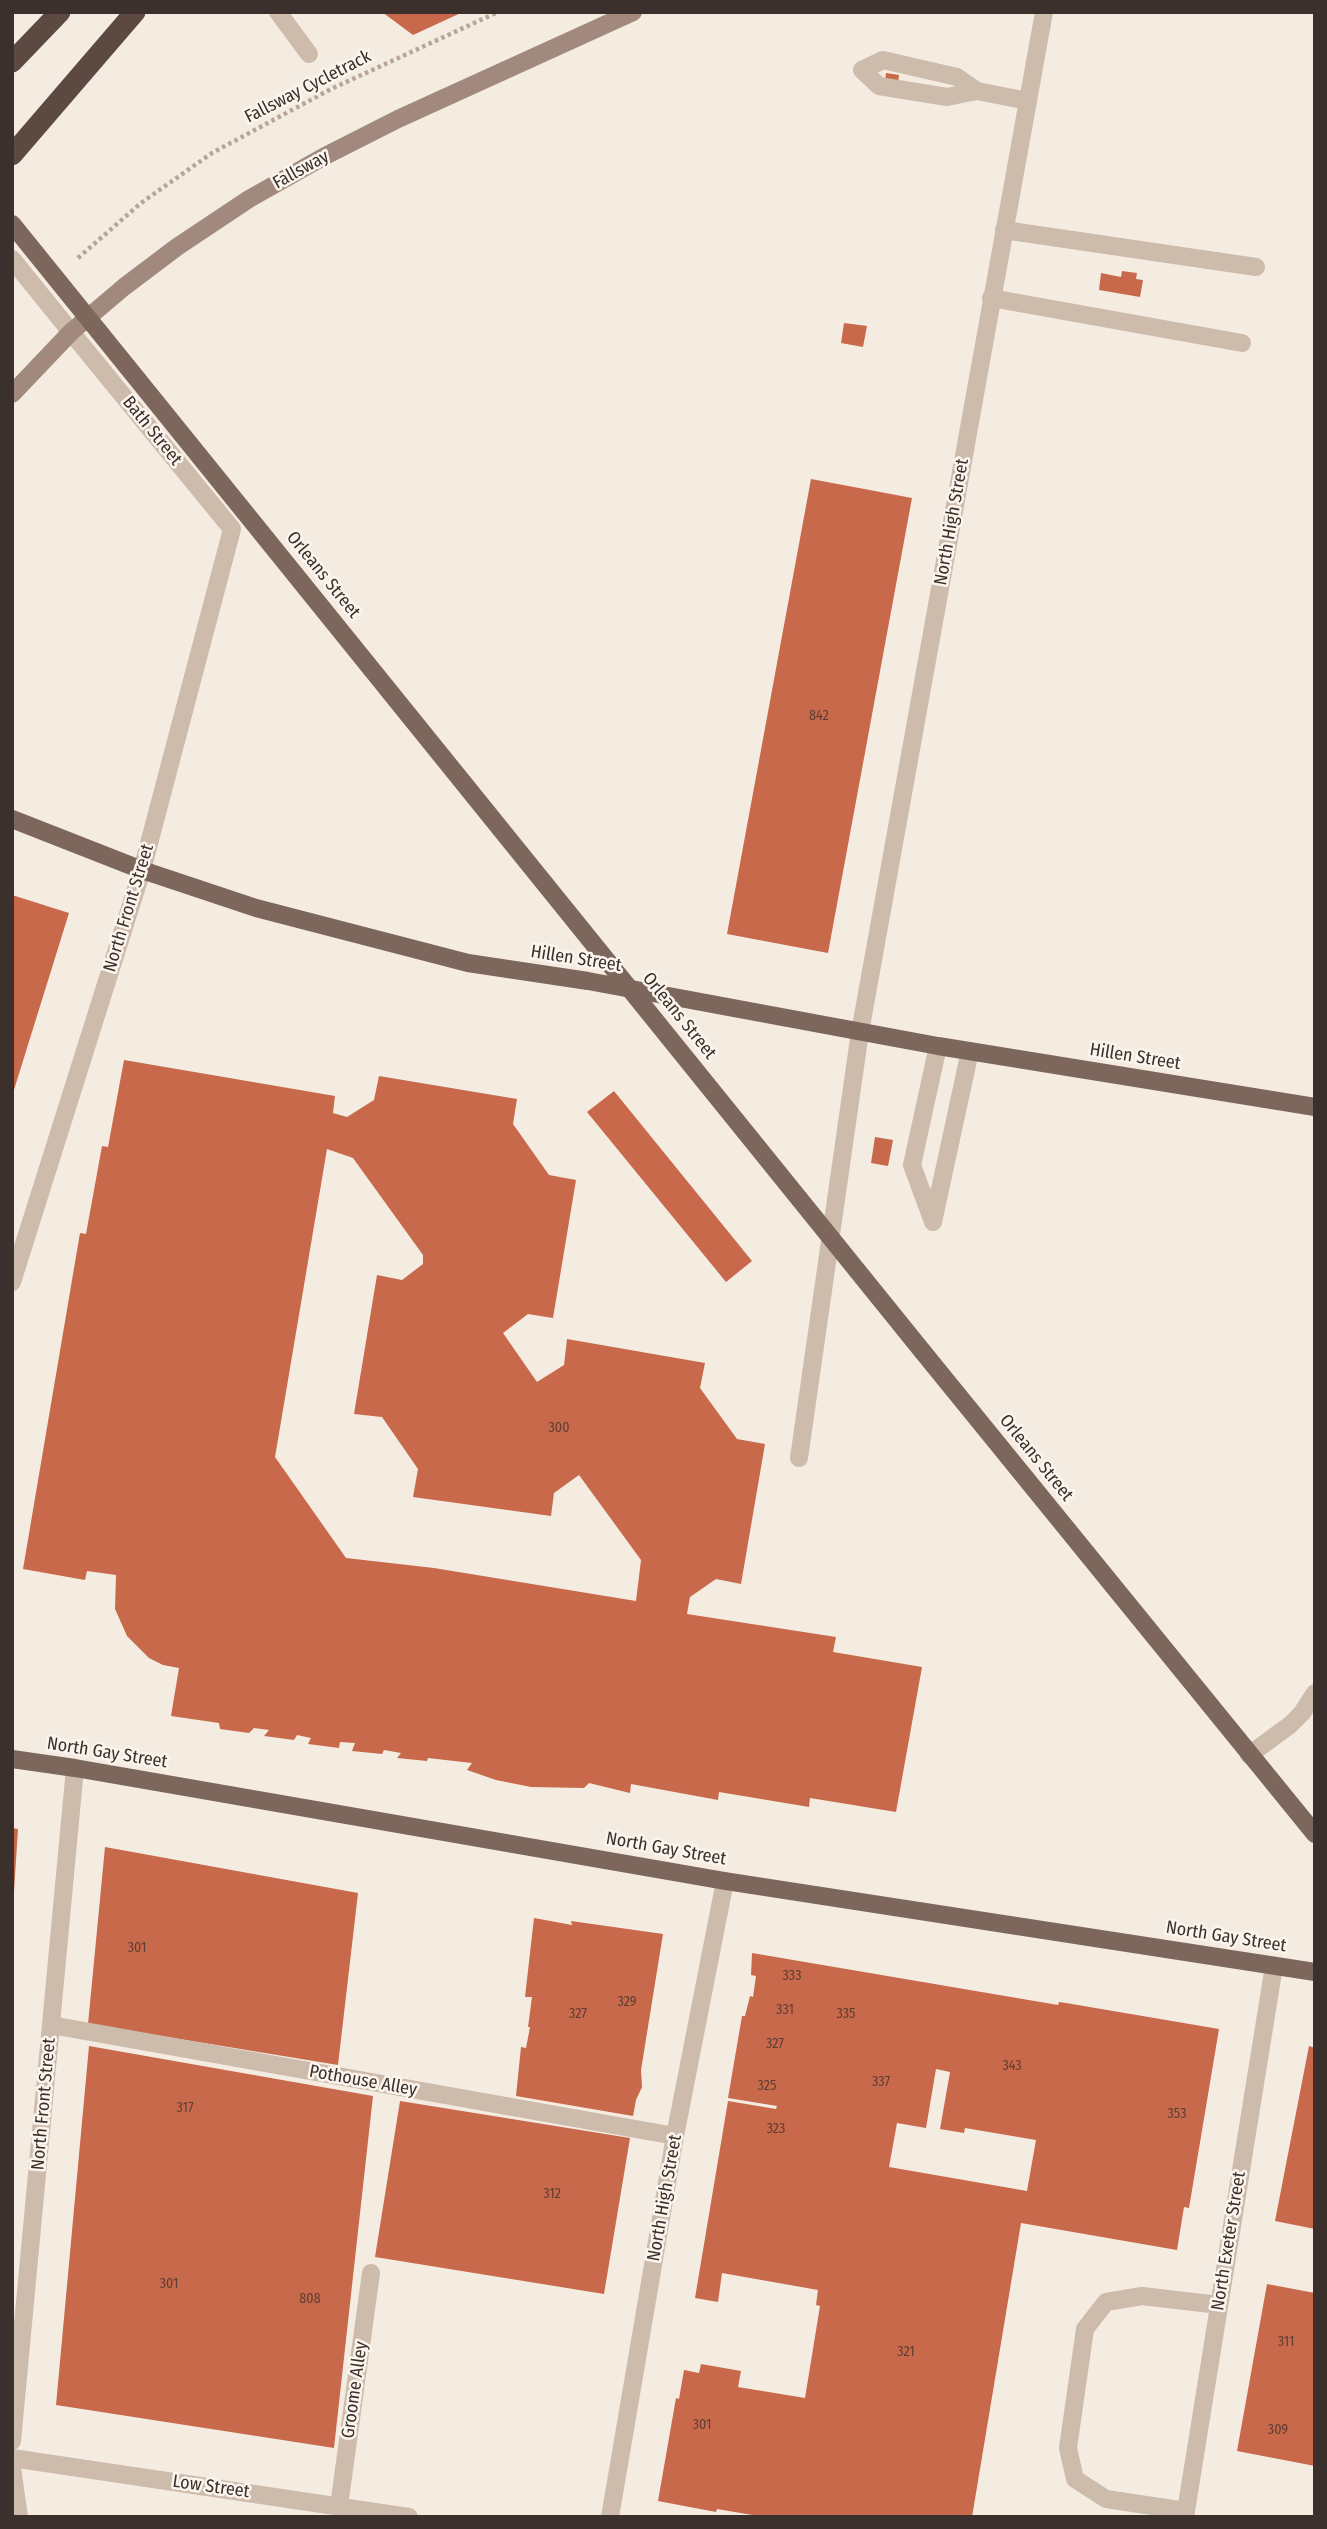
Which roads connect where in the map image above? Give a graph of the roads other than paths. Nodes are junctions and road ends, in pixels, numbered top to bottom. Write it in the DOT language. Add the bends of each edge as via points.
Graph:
graph roads {
  1 [pos="60,12"];
  2 [pos="135,12"];
  3 [pos="278,12"];
  4 [pos="633,12"];
  5 [pos="1044,12"];
  6 [pos="309,54"];
  7 [pos="12,62"];
  8 [pos="976,91"];
  9 [pos="1028,101"];
  10 [pos="12,155"];
  11 [pos="12,224"];
  12 [pos="1004,230"];
  13 [pos="12,259"];
  14 [pos="1256,267"];
  15 [pos="991,298"];
  16 [pos="71,332"];
  17 [pos="1242,343"];
  18 [pos="12,394"];
  19 [pos="232,530"];
  20 [pos="12,819"];
  21 [pos="142,870"];
  22 [pos="860,1032"];
  23 [pos="938,1046"];
  24 [pos="970,1051"];
  25 [pos="1315,1107"];
  26 [pos="12,1282"];
  27 [pos="799,1458"];
  28 [pos="1315,1693"];
  29 [pos="1249,1755"];
  30 [pos="12,1759"];
  31 [pos="75,1768"];
  32 [pos="1315,1835"];
  33 [pos="725,1881"];
  34 [pos="1274,1966"];
  35 [pos="1315,1972"];
  36 [pos="51,2025"];
  37 [pos="675,2136"];
  38 [pos="371,2273"];
  39 [pos="1219,2305"];
  40 [pos="12,2441"];
  41 [pos="12,2458"];
  42 [pos="12,2468"];
  43 [pos="339,2506"];
  44 [pos="1185,2514"];
  45 [pos="17,2516"];
  46 [pos="409,2517"];
  47 [pos="610,2517"];
  1 -- 7 [label="highway"];
  2 -- 10 [label="highway"];
  3 -- 6 [label="street"];
  4 -- 16 [label="main road, Fallsway" via="456,92 249,199 177,247"];
  5 -- 9 [label="street, North High Street"];
  8 -- 8 [label="street" via="957,77 883,60 862,70 879,86 947,97"];
  8 -- 9 [label="street"];
  9 -- 12 [label="street, North High Street"];
  11 -- 29 [label="main road, Orleans Street, bridge"];
  12 -- 14 [label="street"];
  12 -- 15 [label="street, North High Street"];
  13 -- 16 [label="street, Bath Street"];
  15 -- 17 [label="street"];
  15 -- 22 [label="street, North High Street"];
  16 -- 18 [label="main road, Fallsway"];
  16 -- 19 [label="street, Bath Street"];
  19 -- 21 [label="street, North Front Street"];
  20 -- 21 [label="main road, Hillen Street"];
  21 -- 22 [label="main road, Hillen Street" via="256,908 468,963"];
  21 -- 26 [label="street, North Front Street"];
  22 -- 23 [label="main road, Hillen Street"];
  22 -- 27 [label="street, North High Street"];
  23 -- 24 [label="main road, Hillen Street"];
  23 -- 24 [label="street" via="912,1165 933,1223"];
  24 -- 25 [label="main road, Hillen Street"];
  28 -- 29 [label="street" via="1290,1725"];
  29 -- 32 [label="main road, Orleans Street"];
  30 -- 31 [label="main road, North Gay Street"];
  31 -- 33 [label="main road, North Gay Street"];
  31 -- 36 [label="street, North Front Street"];
  33 -- 34 [label="main road, North Gay Street"];
  33 -- 37 [label="street, North High Street"];
  34 -- 35 [label="main road, North Gay Street"];
  34 -- 39 [label="street, North Exeter Street"];
  36 -- 37 [label="street, Pothouse Alley"];
  36 -- 40 [label="street, North Front Street"];
  37 -- 47 [label="street, North High Street"];
  38 -- 43 [label="street, Groome Alley"];
  39 -- 44 [label="street, North Exeter Street"];
  39 -- 44 [label="street" via="1142,2296 1106,2302 1085,2329 1068,2448 1075,2479 1106,2499"];
  41 -- 43 [label="street, Low Street"];
  42 -- 45 [label="street"];
  43 -- 46 [label="street, Low Street"];
}
